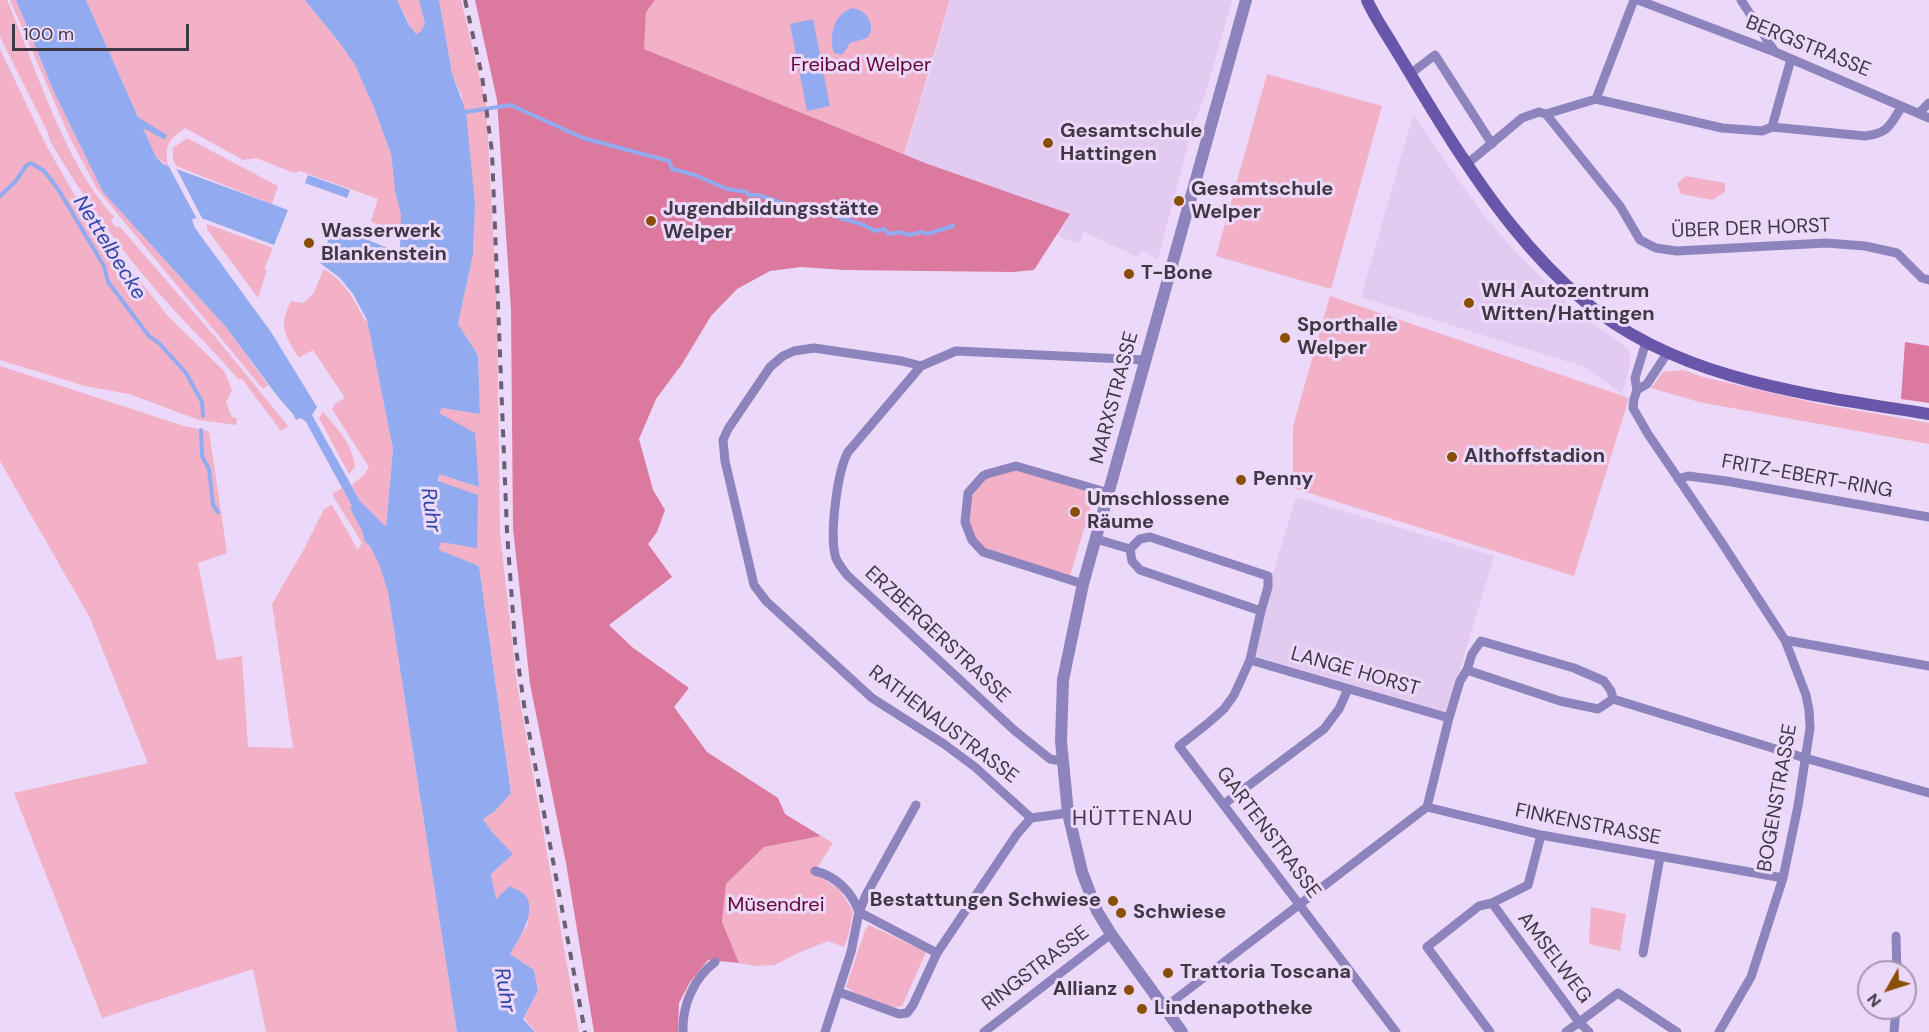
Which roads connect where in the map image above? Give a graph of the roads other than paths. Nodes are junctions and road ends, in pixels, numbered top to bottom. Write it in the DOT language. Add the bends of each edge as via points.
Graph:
graph roads {
  1 [pos="1246,0"];
  2 [pos="1366,0"];
  3 [pos="1636,0"];
  4 [pos="1741,0"];
  5 [pos="1775,52"];
  6 [pos="1791,59"];
  7 [pos="1410,74"];
  8 [pos="1596,99"];
  9 [pos="1929,103"];
  10 [pos="1902,106"];
  11 [pos="1919,113"];
  12 [pos="1546,114"];
  13 [pos="1929,118"];
  14 [pos="1772,127"];
  15 [pos="1492,144"];
  16 [pos="1467,164"];
  17 [pos="1929,280"];
  18 [pos="1647,342"];
  19 [pos="1668,352"];
  20 [pos="1145,360"];
  21 [pos="921,366"];
  22 [pos="1637,390"];
  23 [pos="1929,414"];
  24 [pos="1678,478"];
  25 [pos="1109,493"];
  26 [pos="1929,517"];
  27 [pos="1096,539"];
  28 [pos="1130,549"];
  29 [pos="1083,584"];
  30 [pos="1261,611"];
  31 [pos="1785,640"];
  32 [pos="1250,660"];
  33 [pos="1929,666"];
  34 [pos="1467,670"];
  35 [pos="1348,689"];
  36 [pos="1613,699"];
  37 [pos="1449,718"];
  38 [pos="1805,758"];
  39 [pos="1062,761"];
  40 [pos="1929,793"];
  41 [pos="1224,804"];
  42 [pos="916,805"];
  43 [pos="1427,807"];
  44 [pos="1068,813"];
  45 [pos="1031,818"];
  46 [pos="1541,835"];
  47 [pos="1660,857"];
  48 [pos="815,871"];
  49 [pos="1784,878"];
  50 [pos="1492,903"];
  51 [pos="1299,904"];
  52 [pos="859,912"];
  53 [pos="1111,934"];
  54 [pos="1896,936"];
  55 [pos="937,953"];
  56 [pos="1643,953"];
  57 [pos="1897,960"];
  58 [pos="715,962"];
  59 [pos="839,992"];
  60 [pos="1164,1008"];
  61 [pos="1579,1022"];
  62 [pos="682,1032"];
  63 [pos="825,1032"];
  64 [pos="984,1032"];
  65 [pos="1182,1032"];
  66 [pos="1396,1032"];
  67 [pos="1490,1032"];
  68 [pos="1566,1032"];
  69 [pos="1589,1032"];
  70 [pos="1677,1032"];
  71 [pos="1719,1032"];
  1 -- 20 [label="street, MARXSTRASSE"];
  2 -- 7 [label="main road"];
  3 -- 5 [label="street, BERGSTRASSE"];
  3 -- 8 [label="street"];
  4 -- 5 [label="street"];
  5 -- 6 [label="street, BERGSTRASSE"];
  6 -- 10 [label="street, BERGSTRASSE"];
  6 -- 14 [label="street"];
  7 -- 15 [label="street" via="1435,55"];
  7 -- 16 [label="main road"];
  8 -- 12 [label="street"];
  8 -- 14 [label="street" via="1722,128 1762,131"];
  9 -- 11 [label="street"];
  10 -- 11 [label="street, BERGSTRASSE"];
  10 -- 14 [label="street" via="1888,129 1879,134"];
  11 -- 13 [label="street, BERGSTRASSE"];
  12 -- 15 [label="street" via="1533,112 1522,118"];
  12 -- 17 [label="street, ÜBER DER HORST" via="1646,244 1677,251 1826,243 1865,246 1897,254"];
  15 -- 16 [label="street"];
  16 -- 18 [label="main road" via="1546,266 1600,313"];
  18 -- 19 [label="main road"];
  18 -- 22 [label="street, BOGENSTRASSE" via="1635,378"];
  19 -- 22 [label="street" via="1647,384"];
  19 -- 23 [label="main road" via="1751,381"];
  20 -- 21 [label="street, ERZBERGERSTRASSE" via="956,351"];
  20 -- 25 [label="street, MARXSTRASSE"];
  21 -- 39 [label="street, ERZBERGERSTRASSE" via="844,460 839,478 835,557 867,596 1014,730 1050,759"];
  21 -- 45 [label="street, RATHENAUSTRASSE" via="814,348 794,351 776,362 723,440 742,543 754,585 766,601 872,698 967,761"];
  22 -- 24 [label="street, BOGENSTRASSE" via="1634,408"];
  24 -- 26 [label="street, FRITZ-EBERT-RING" via="1726,481"];
  24 -- 31 [label="street, BOGENSTRASSE"];
  25 -- 27 [label="street, MARXSTRASSE"];
  25 -- 29 [label="street" via="1016,466 983,476 968,493 965,522 972,540 983,552"];
  27 -- 28 [label="street"];
  27 -- 29 [label="street, MARXSTRASSE"];
  28 -- 30 [label="street" via="1132,561 1140,570"];
  28 -- 30 [label="street" via="1140,539 1150,537 1268,576"];
  29 -- 39 [label="street, MARXSTRASSE" via="1064,680"];
  30 -- 32 [label="street"];
  31 -- 33 [label="street"];
  31 -- 38 [label="street, BOGENSTRASSE" via="1809,710"];
  32 -- 35 [label="street, LANGE HORST"];
  32 -- 41 [label="street, GARTENSTRASSE" via="1224,709 1179,746"];
  34 -- 36 [label="street" via="1598,709"];
  34 -- 36 [label="street" via="1481,641 1574,668 1604,681"];
  34 -- 37 [label="street"];
  35 -- 37 [label="street, LANGE HORST"];
  35 -- 41 [label="street" via="1324,729"];
  36 -- 38 [label="street"];
  37 -- 43 [label="street"];
  38 -- 40 [label="street"];
  38 -- 49 [label="street, BOGENSTRASSE"];
  39 -- 44 [label="street, MARXSTRASSE"];
  41 -- 51 [label="street, GARTENSTRASSE"];
  42 -- 52 [label="street"];
  43 -- 46 [label="street, FINKENSTRASSE"];
  43 -- 51 [label="street"];
  44 -- 45 [label="street"];
  44 -- 53 [label="street, MARXSTRASSE" via="1089,893"];
  45 -- 55 [label="street"];
  46 -- 47 [label="street, FINKENSTRASSE"];
  46 -- 50 [label="street, AMSELWEG" via="1528,885"];
  47 -- 49 [label="street, FINKENSTRASSE"];
  47 -- 56 [label="street"];
  48 -- 52 [label="street" via="846,888"];
  49 -- 71 [label="street, BOGENSTRASSE" via="1751,977"];
  50 -- 61 [label="street, AMSELWEG"];
  50 -- 67 [label="street, AMSELWEG" via="1479,906 1427,947"];
  51 -- 60 [label="street"];
  51 -- 66 [label="street, GARTENSTRASSE"];
  52 -- 55 [label="street"];
  52 -- 59 [label="street"];
  53 -- 60 [label="street, MARXSTRASSE"];
  53 -- 64 [label="street, RINGSTRASSE"];
  54 -- 57 [label="street"];
  55 -- 59 [label="street" via="907,1013 899,1014"];
  58 -- 62 [label="street" via="702,973 692,992"];
  59 -- 63 [label="street"];
  60 -- 65 [label="street, MARXSTRASSE"];
  61 -- 68 [label="street"];
  61 -- 69 [label="street, AMSELWEG"];
  61 -- 70 [label="street" via="1618,993"];
}
